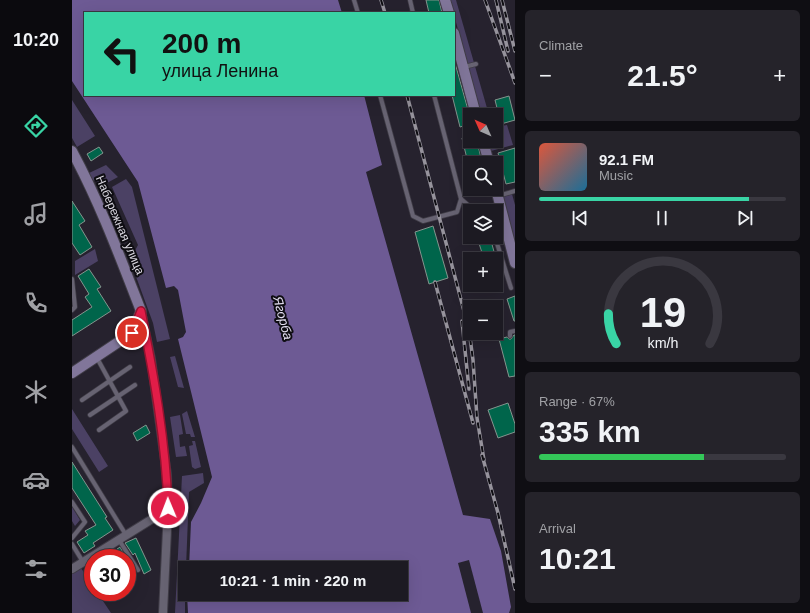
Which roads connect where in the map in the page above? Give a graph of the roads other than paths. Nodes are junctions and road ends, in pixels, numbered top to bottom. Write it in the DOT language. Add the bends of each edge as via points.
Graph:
graph roads {
  1 [pos="354,0"];
  2 [pos="410,0"];
  3 [pos="445,0"];
  4 [pos="358,12"];
  5 [pos="413,12"];
  6 [pos="449,12"];
  7 [pos="455,36"];
  8 [pos="476,64"];
  9 [pos="463,68"];
  10 [pos="380,96"];
  11 [pos="434,96"];
  12 [pos="474,108"];
  13 [pos="72,151"];
  14 [pos="515,191"];
  15 [pos="503,192"];
  16 [pos="497,196"];
  17 [pos="461,199"];
  18 [pos="467,204"];
  19 [pos="497,244"];
  20 [pos="515,264"];
  21 [pos="505,267"];
  22 [pos="72,279"];
  23 [pos="511,288"];
  24 [pos="72,310"];
  25 [pos="141,311"];
  26 [pos="515,331"];
  27 [pos="510,336"];
  28 [pos="96,358"];
  29 [pos="130,367"];
  30 [pos="72,373"];
  31 [pos="110,381"];
  32 [pos="135,385"];
  33 [pos="118,396"];
  34 [pos="82,400"];
  35 [pos="90,415"];
  36 [pos="98,430"];
  37 [pos="72,447"];
  38 [pos="72,502"];
  39 [pos="168,508"];
  40 [pos="72,538"];
  41 [pos="122,538"];
  42 [pos="72,544"];
  43 [pos="105,549"];
  44 [pos="84,562"];
  45 [pos="72,569"];
  46 [pos="138,570"];
  47 [pos="163,613"];
  1 -- 4 [label="lane"];
  2 -- 5 [label="lane"];
  3 -- 6 [label="main road"];
  7 -- 9 [label="main road"];
  8 -- 9 [label="lane"];
  9 -- 12 [label="main road"];
  10 -- 17 [label="lane" via="413,216 423,222 457,212"];
  11 -- 17 [label="lane"];
  13 -- 25 [label="main road, Набережная улица" via="115,241"];
  14 -- 15 [label="lane"];
  16 -- 20 [label="main road"];
  17 -- 18 [label="lane"];
  19 -- 21 [label="lane"];
  20 -- 21 [label="lane"];
  21 -- 23 [label="lane"];
  22 -- 24 [label="lane" via="76,308"];
  25 -- 28 [label="main road" via="132,333"];
  25 -- 39 [label="street" via="151,359 167,475"];
  26 -- 27 [label="lane" via="510,332"];
  28 -- 30 [label="main road"];
  28 -- 31 [label="lane"];
  29 -- 31 [label="lane"];
  31 -- 33 [label="lane"];
  31 -- 34 [label="lane"];
  32 -- 33 [label="lane"];
  33 -- 35 [label="lane"];
  33 -- 36 [label="lane" via="126,411"];
  37 -- 41 [label="lane"];
  38 -- 40 [label="lane" via="85,522"];
  39 -- 41 [label="street"];
  39 -- 47 [label="street"];
  41 -- 43 [label="street"];
  41 -- 46 [label="lane"];
  42 -- 44 [label="lane"];
  44 -- 45 [label="street"];
}
